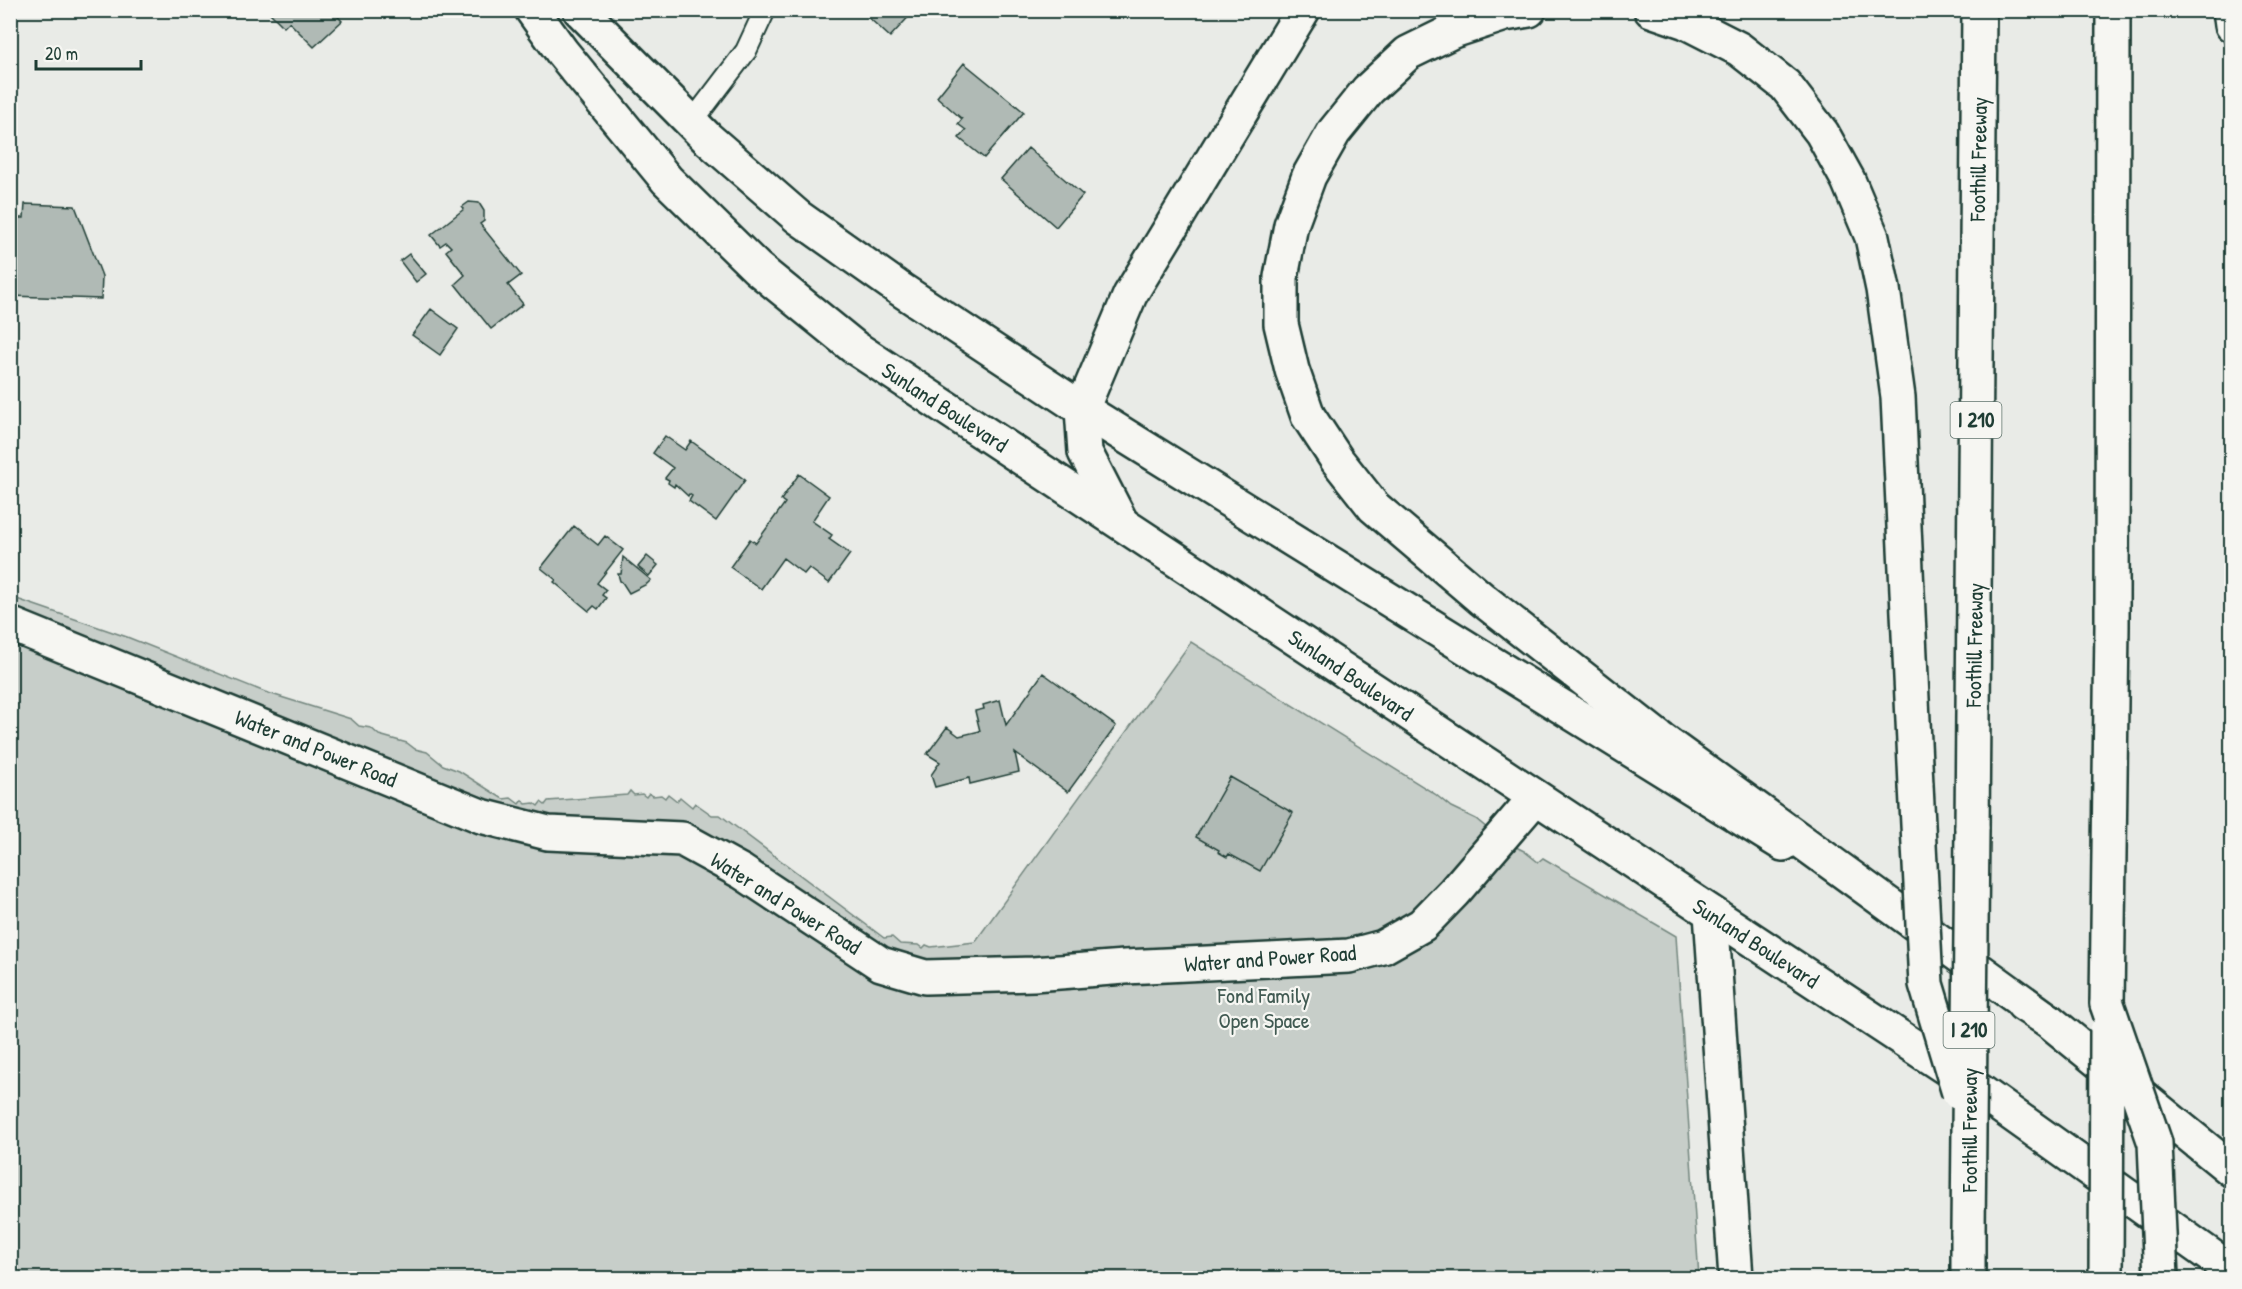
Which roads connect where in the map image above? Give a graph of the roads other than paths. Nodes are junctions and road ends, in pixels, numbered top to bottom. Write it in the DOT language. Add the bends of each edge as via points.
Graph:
graph roads {
  1 [pos="532,10"];
  2 [pos="580,10"];
  3 [pos="765,10"];
  4 [pos="1303,10"];
  5 [pos="1528,10"];
  6 [pos="1651,10"];
  7 [pos="1980,10"];
  8 [pos="2113,10"];
  9 [pos="2230,10"];
  10 [pos="2232,25"];
  11 [pos="692,122"];
  12 [pos="1082,409"];
  13 [pos="1121,522"];
  14 [pos="10,624"];
  15 [pos="1535,798"];
  16 [pos="1711,913"];
  17 [pos="2107,1004"];
  18 [pos="2048,1020"];
  19 [pos="1968,1122"];
  20 [pos="2232,1170"];
  21 [pos="2232,1271"];
  22 [pos="1736,1278"];
  23 [pos="1968,1278"];
  24 [pos="2106,1278"];
  25 [pos="2161,1278"];
  1 -- 13 [label="main road, Sunland Boulevard" via="667,180 757,268 854,347"];
  2 -- 11 [label="main road"];
  3 -- 11 [label="lane" via="746,51"];
  4 -- 12 [label="main road" via="1130,295"];
  5 -- 18 [label="main road" via="1454,31 1408,54 1361,99 1334,132 1309,176 1291,225 1281,277 1281,324 1308,416 1374,507 1482,599 1659,738"];
  6 -- 19 [label="main road, bridge" via="1686,22 1739,49 1785,86 1822,132 1872,237 1898,397 1926,984"];
  7 -- 19 [label="main road, Foothill Freeway / I 210, bridge"];
  8 -- 17 [label="main road"];
  9 -- 10 [label="main road"];
  11 -- 12 [label="main road" via="798,217"];
  12 -- 13 [label="main road" via="1085,452"];
  12 -- 18 [label="main road" via="1805,858"];
  13 -- 15 [label="main road, Sunland Boulevard"];
  14 -- 15 [label="main road, Water and Power Road" via="481,816 548,832 682,839 742,872 881,964 925,977 1348,956 1383,947 1422,925"];
  15 -- 16 [label="main road, Sunland Boulevard"];
  16 -- 21 [label="main road, Sunland Boulevard" via="1960,1077"];
  16 -- 22 [label="main road"];
  17 -- 24 [label="main road, bridge"];
  17 -- 25 [label="main road, bridge" via="2155,1143"];
  18 -- 20 [label="main road"];
  19 -- 23 [label="main road, Foothill Freeway / I 210, bridge"];
}
